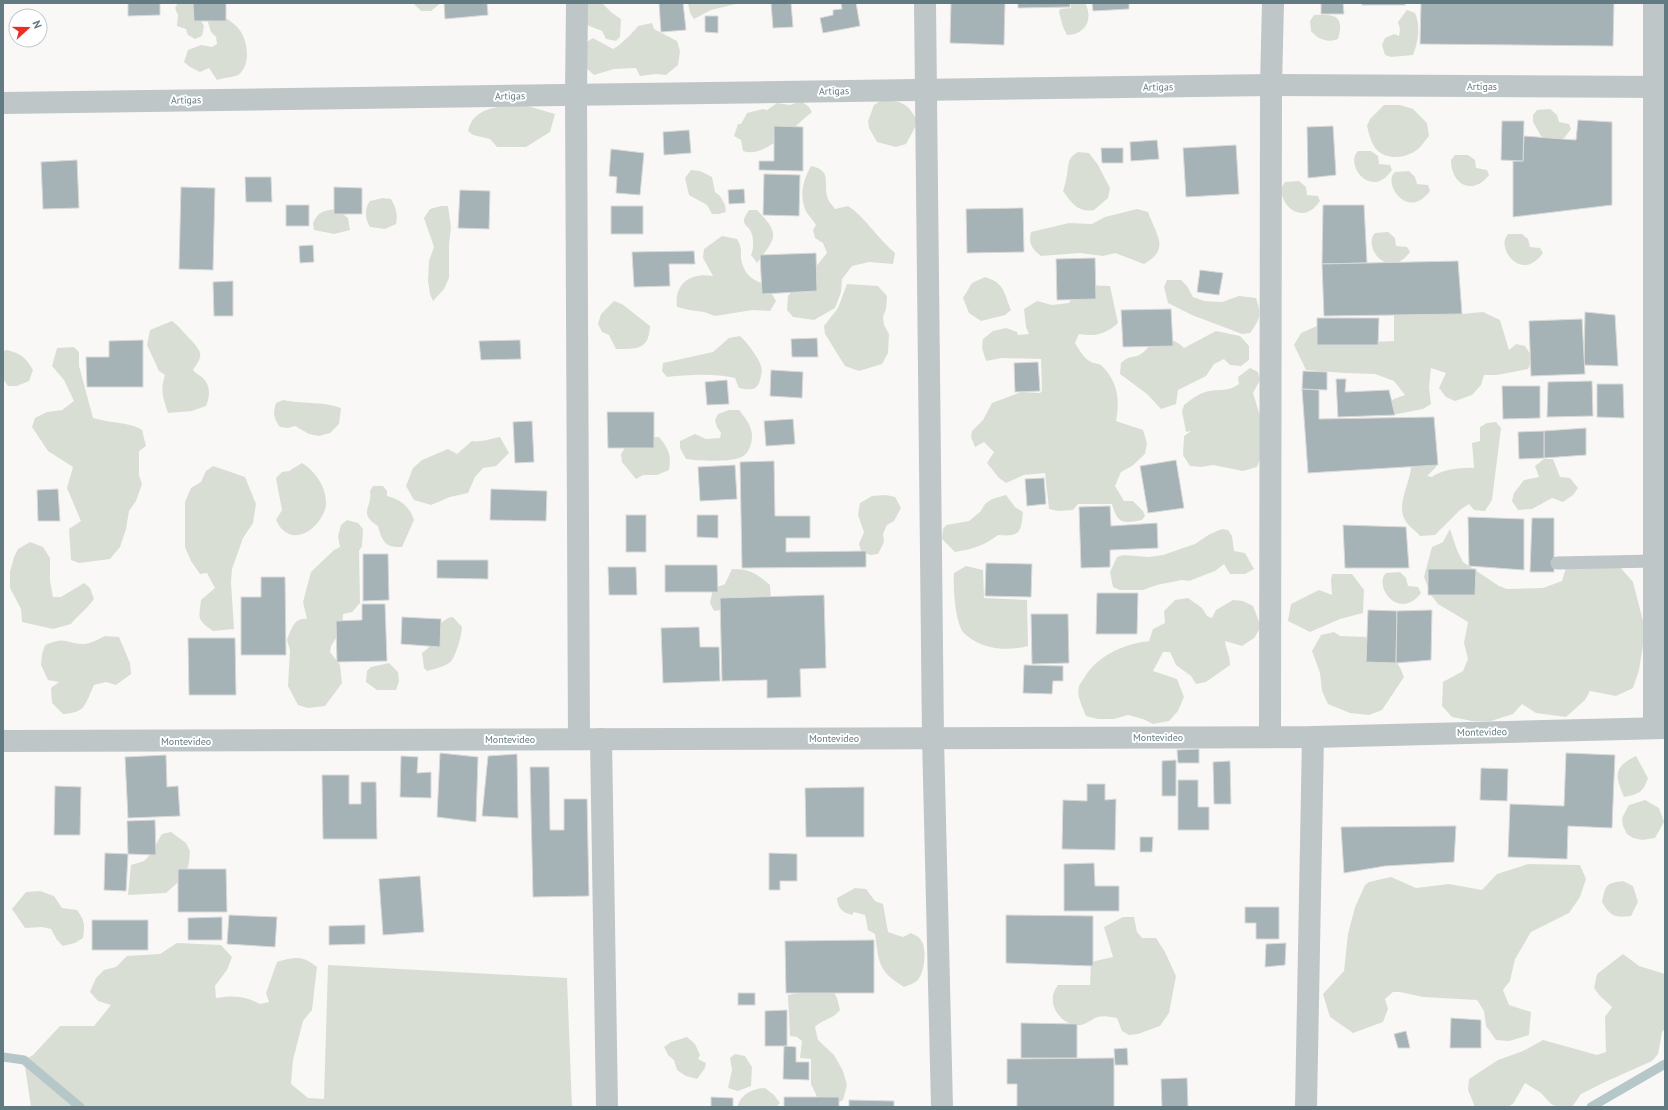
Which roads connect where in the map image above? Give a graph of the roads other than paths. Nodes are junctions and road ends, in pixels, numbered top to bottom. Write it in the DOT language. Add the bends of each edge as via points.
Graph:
graph roads {
  1 [pos="577,3"];
  2 [pos="925,3"];
  3 [pos="1273,3"];
  4 [pos="1654,3"];
  5 [pos="1271,85"];
  6 [pos="1659,87"];
  7 [pos="925,90"];
  8 [pos="576,95"];
  9 [pos="3,103"];
  10 [pos="1654,561"];
  11 [pos="1557,563"];
  12 [pos="1660,728"];
  13 [pos="1270,737"];
  14 [pos="1312,737"];
  15 [pos="933,738"];
  16 [pos="579,739"];
  17 [pos="602,739"];
  18 [pos="3,741"];
  19 [pos="607,1107"];
  20 [pos="942,1107"];
  21 [pos="1306,1107"];
  1 -- 8 [label="street"];
  2 -- 7 [label="street"];
  3 -- 5 [label="street"];
  4 -- 6 [label="street"];
  5 -- 6 [label="street, Artigas"];
  5 -- 7 [label="street, Artigas"];
  5 -- 13 [label="street"];
  6 -- 10 [label="street"];
  7 -- 8 [label="street, Artigas"];
  7 -- 15 [label="street"];
  8 -- 9 [label="street, Artigas"];
  8 -- 16 [label="street"];
  10 -- 11 [label="lane"];
  10 -- 12 [label="street"];
  12 -- 14 [label="street, Montevideo"];
  13 -- 14 [label="street, Montevideo"];
  13 -- 15 [label="street, Montevideo"];
  14 -- 21 [label="street"];
  15 -- 17 [label="street, Montevideo"];
  15 -- 20 [label="street"];
  16 -- 17 [label="street, Montevideo"];
  16 -- 18 [label="street, Montevideo"];
  17 -- 19 [label="street"];
}
